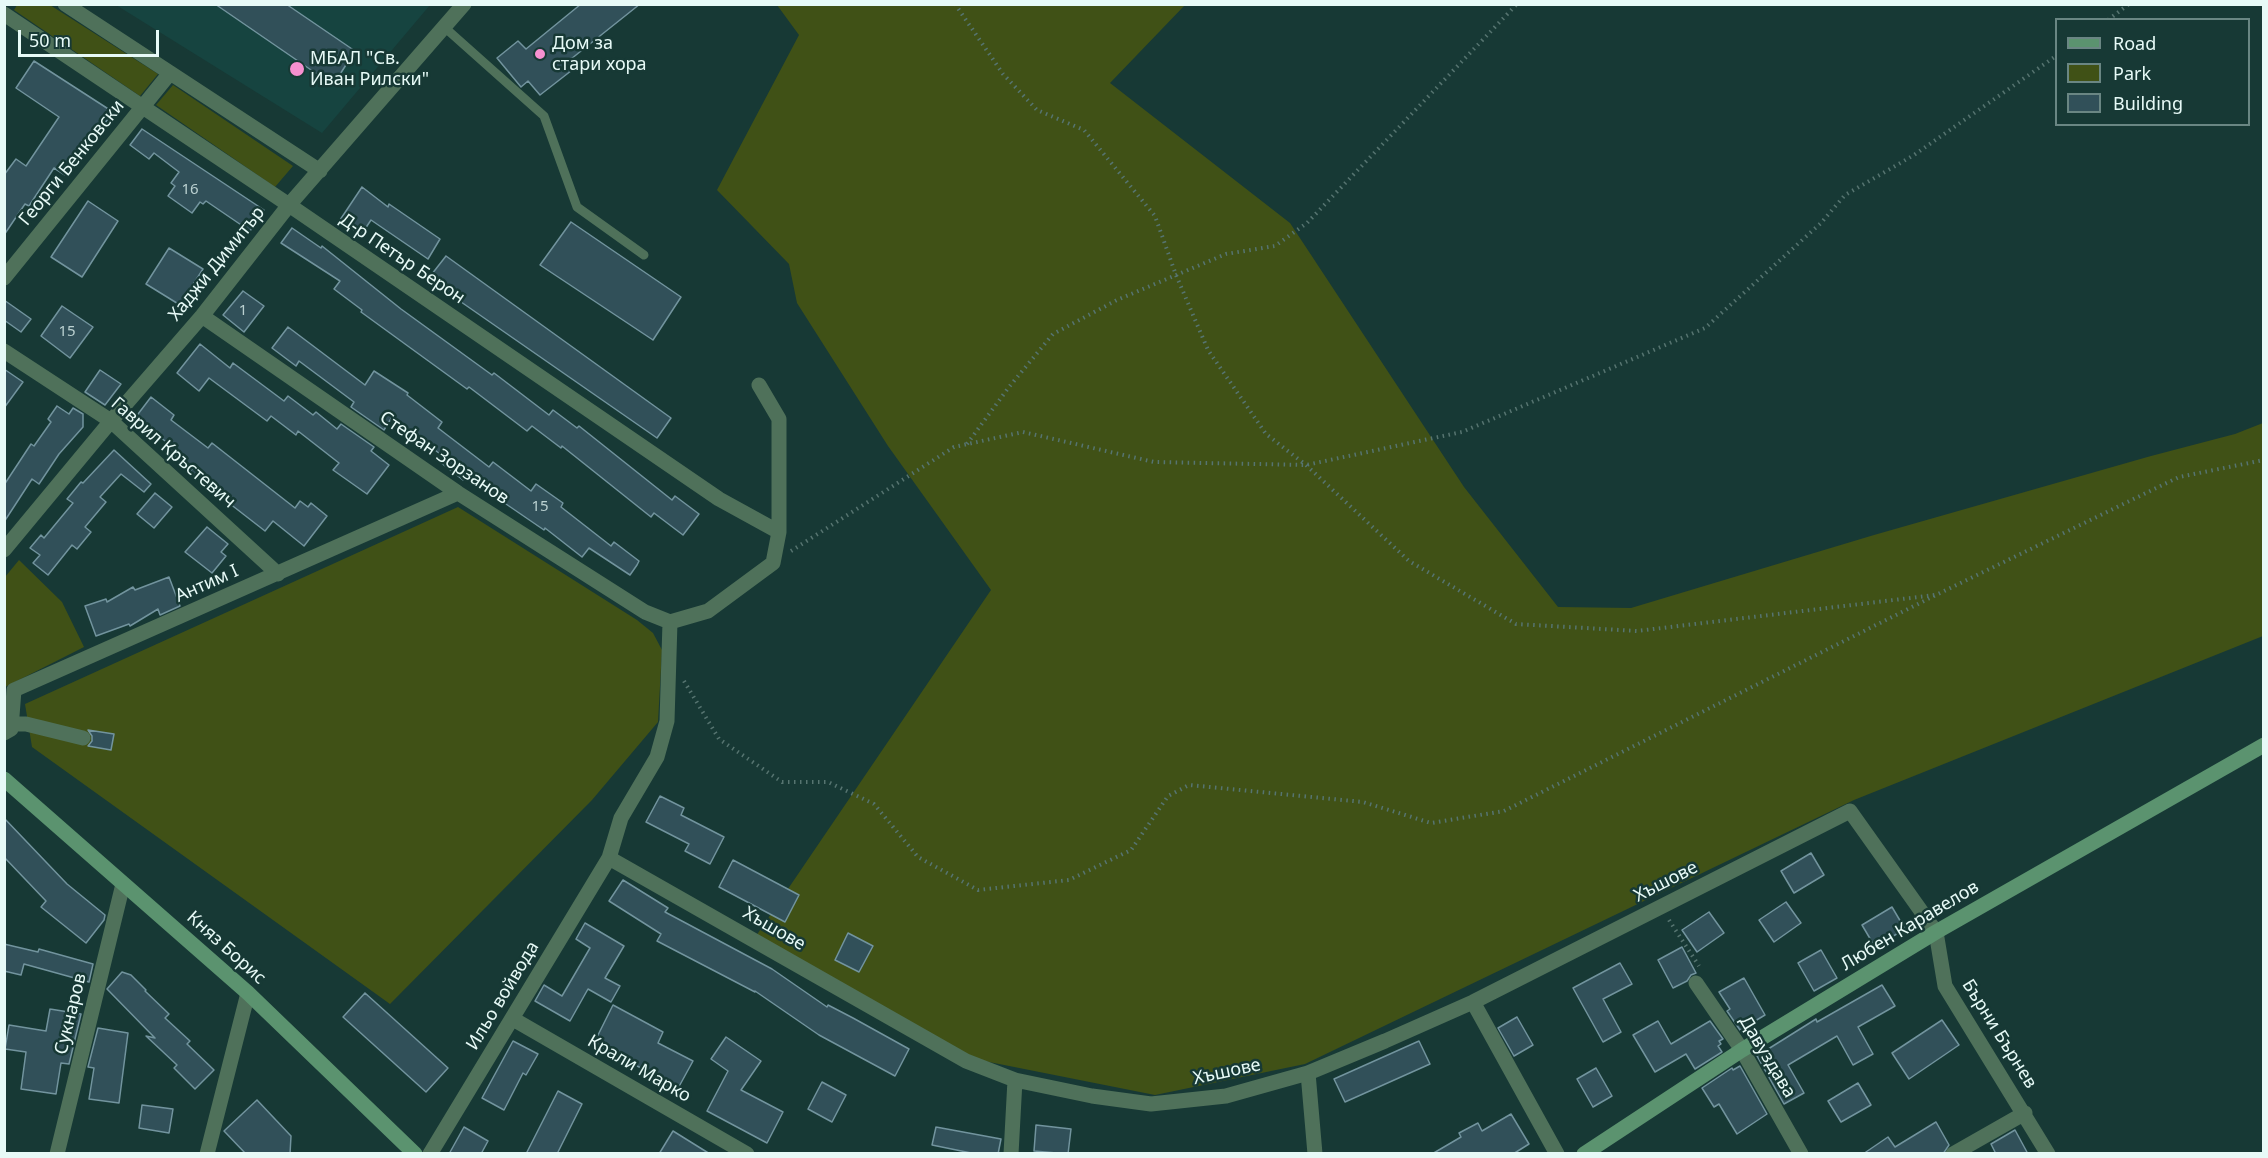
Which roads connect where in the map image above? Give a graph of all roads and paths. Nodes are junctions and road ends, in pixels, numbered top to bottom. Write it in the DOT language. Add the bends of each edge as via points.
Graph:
graph roads {
  1 [pos="65,4"];
  2 [pos="464,4"];
  3 [pos="955,4"];
  4 [pos="1517,4"];
  5 [pos="2129,4"];
  6 [pos="4,14"];
  7 [pos="2111,18"];
  8 [pos="443,26"];
  9 [pos="2055,57"];
  10 [pos="170,73"];
  11 [pos="143,107"];
  12 [pos="320,171"];
  13 [pos="289,205"];
  14 [pos="644,255"];
  15 [pos="1176,275"];
  16 [pos="4,278"];
  17 [pos="202,316"];
  18 [pos="4,351"];
  19 [pos="759,385"];
  20 [pos="111,421"];
  21 [pos="967,444"];
  22 [pos="2264,460"];
  23 [pos="1306,465"];
  24 [pos="458,493"];
  25 [pos="779,532"];
  26 [pos="4,550"];
  27 [pos="773,563"];
  28 [pos="278,574"];
  29 [pos="1938,594"];
  30 [pos="670,622"];
  31 [pos="669,655"];
  32 [pos="8,728"];
  33 [pos="83,738"];
  34 [pos="2264,745"];
  35 [pos="4,779"];
  36 [pos="1850,811"];
  37 [pos="609,858"];
  38 [pos="123,884"];
  39 [pos="1660,907"];
  40 [pos="1936,932"];
  41 [pos="1696,982"];
  42 [pos="248,993"];
  43 [pos="1473,1002"];
  44 [pos="513,1019"];
  45 [pos="1742,1050"];
  46 [pos="1308,1073"];
  47 [pos="1015,1080"];
  48 [pos="2025,1113"];
  49 [pos="726,1148"];
  50 [pos="57,1154"];
  51 [pos="207,1154"];
  52 [pos="415,1154"];
  53 [pos="430,1154"];
  54 [pos="747,1154"];
  55 [pos="1011,1154"];
  56 [pos="1315,1154"];
  57 [pos="1557,1154"];
  58 [pos="1584,1154"];
  59 [pos="1801,1154"];
  60 [pos="1953,1154"];
  61 [pos="2048,1154"];
  1 -- 10 [label="street"];
  2 -- 8 [label="street, Хаджи Димитър"];
  3 -- 15 [label="path" via="1003,74 1037,110 1084,130 1155,216"];
  4 -- 15 [label="path" via="1307,223 1275,246 1226,254"];
  5 -- 7 [label="path"];
  6 -- 11 [label="street, Д-р Петър Берон"];
  8 -- 12 [label="street, Хаджи Димитър"];
  8 -- 14 [label="lane" via="544,116 577,207"];
  9 -- 23 [label="path" via="1914,155 1845,195 1821,223 1705,328 1462,432"];
  10 -- 11 [label="street, Георги Бенковски"];
  10 -- 12 [label="street"];
  11 -- 13 [label="street, Д-р Петър Берон"];
  11 -- 16 [label="street, Георги Бенковски"];
  12 -- 13 [label="street, Хаджи Димитър"];
  13 -- 17 [label="street, Хаджи Димитър"];
  13 -- 25 [label="street, Д-р Петър Берон" via="719,499"];
  15 -- 21 [label="path" via="1053,334"];
  15 -- 23 [label="path" via="1208,350 1266,434"];
  17 -- 20 [label="street, Хаджи Димитър"];
  17 -- 24 [label="street, Стефан Зорзанов"];
  18 -- 20 [label="street, Гаврил Кръстевич"];
  19 -- 25 [label="street" via="779,419"];
  20 -- 26 [label="street, Хаджи Димитър"];
  20 -- 28 [label="street, Гаврил Кръстевич"];
  21 -- 23 [label="path" via="1023,432 1154,462"];
  21 -- 27 [label="path" via="954,447"];
  22 -- 29 [label="path" via="2179,477"];
  23 -- 29 [label="path" via="1409,561 1516,624 1637,631"];
  24 -- 28 [label="street, Антим I"];
  24 -- 30 [label="street, Стефан Зорзанов" via="645,612"];
  25 -- 27 [label="street"];
  27 -- 30 [label="street" via="708,611"];
  28 -- 32 [label="street, Антим I" via="14,690"];
  29 -- 31 [label="path" via="1504,811 1431,823 1363,802 1189,785 1168,796 1131,850 1069,880 978,890 918,857 874,804 828,782 782,782 719,739"];
  30 -- 31 [label="street, Ильо войвода"];
  31 -- 37 [label="street, Ильо войвода" via="667,721 657,757 621,818"];
  32 -- 33 [label="street" via="26,724"];
  34 -- 40 [label="street, Любен Каравелов"];
  35 -- 38 [label="street, Княз Борис"];
  36 -- 39 [label="street, Хъшове"];
  36 -- 40 [label="street, Бърни Бърнев"];
  37 -- 44 [label="street, Ильо войвода"];
  37 -- 47 [label="street, Хъшове" via="966,1061"];
  38 -- 42 [label="street, Княз Борис"];
  38 -- 50 [label="street, Сукнаров"];
  39 -- 41 [label="path" via="1706,976"];
  39 -- 43 [label="street, Хъшове"];
  40 -- 45 [label="street, Любен Каравелов"];
  40 -- 48 [label="street, Бърни Бърнев" via="1945,986"];
  41 -- 45 [label="street, Давуздава"];
  42 -- 51 [label="street"];
  42 -- 52 [label="street, Княз Борис"];
  43 -- 46 [label="street, Хъшове"];
  43 -- 57 [label="street"];
  44 -- 49 [label="street, Крали Марко"];
  44 -- 53 [label="street, Ильо войвода"];
  45 -- 58 [label="street, Любен Каравелов"];
  45 -- 59 [label="street, Давуздава"];
  46 -- 47 [label="street, Хъшове" via="1226,1095 1151,1104"];
  46 -- 56 [label="street"];
  47 -- 55 [label="street"];
  48 -- 60 [label="street"];
  48 -- 61 [label="street, Бърни Бърнев"];
  49 -- 54 [label="street, Крали Марко"];
}
